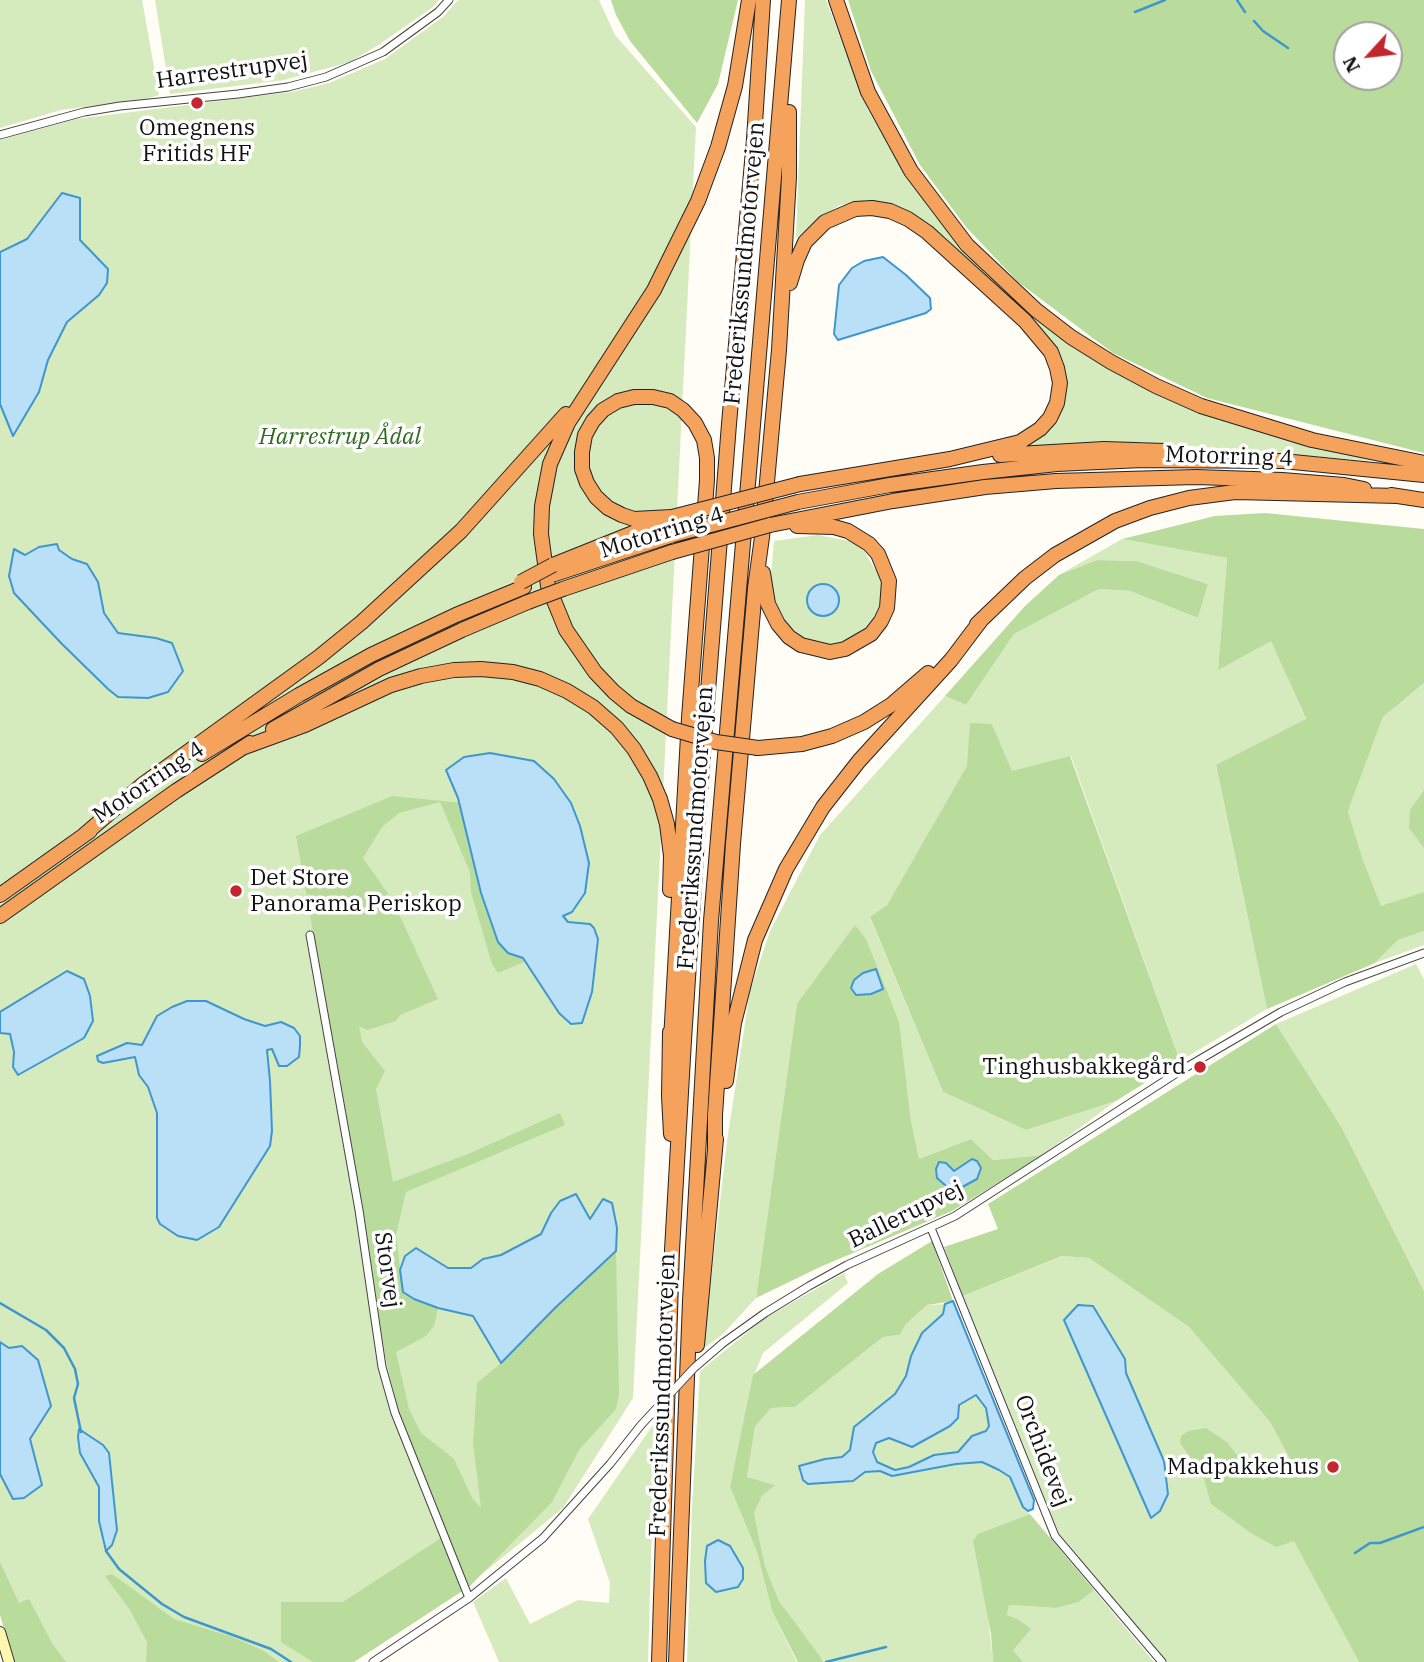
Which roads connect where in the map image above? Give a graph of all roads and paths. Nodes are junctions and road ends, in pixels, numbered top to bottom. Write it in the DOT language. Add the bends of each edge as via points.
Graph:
graph roads {
  1 [pos="449,0"];
  2 [pos="749,0"];
  3 [pos="763,0"];
  4 [pos="789,0"];
  5 [pos="836,0"];
  6 [pos="789,23"];
  7 [pos="0,135"];
  8 [pos="779,350"];
  9 [pos="588,389"];
  10 [pos="950,459"];
  11 [pos="1214,459"];
  12 [pos="1424,463"];
  13 [pos="1424,475"];
  14 [pos="1398,496"];
  15 [pos="1424,500"];
  16 [pos="673,517"];
  17 [pos="796,522"];
  18 [pos="766,531"];
  19 [pos="554,570"];
  20 [pos="982,619"];
  21 [pos="242,748"];
  22 [pos="84,835"];
  23 [pos="0,895"];
  24 [pos="0,916"];
  25 [pos="310,935"];
  26 [pos="1424,953"];
  27 [pos="671,1040"];
  28 [pos="715,1148"];
  29 [pos="675,1206"];
  30 [pos="931,1228"];
  31 [pos="684,1430"];
  32 [pos="469,1598"];
  33 [pos="0,1632"];
  34 [pos="9,1662"];
  35 [pos="373,1662"];
  36 [pos="659,1662"];
  37 [pos="676,1662"];
  38 [pos="1162,1662"];
  1 -- 7 [label="street, Harrestrupvej" via="383,52 326,77 263,90 83,113"];
  2 -- 9 [label="highway" via="727,116 698,201 654,290"];
  3 -- 29 [label="highway, Frederikssundmotorvejen" via="700,793"];
  4 -- 6 [label="highway, Frederikssundmotorvejen"];
  5 -- 12 [label="highway" via="869,92 911,171 967,245 1036,310 1111,362 1200,406 1312,440"];
  6 -- 8 [label="highway" via="789,177"];
  6 -- 31 [label="highway, Frederikssundmotorvejen" via="717,837"];
  8 -- 10 [label="highway" via="793,269 818,227 840,214 872,208 918,225 1026,321 1051,352 1059,375 1054,410 1033,435 1010,446"];
  8 -- 18 [label="highway"];
  9 -- 20 [label="highway, bridge" via="550,464 541,534 548,586 566,630 594,672 631,706 672,729 716,743 758,747 802,744 864,722 914,686"];
  9 -- 22 [label="highway" via="486,505 380,607 319,657 142,785"];
  10 -- 11 [label="highway" via="1104,449"];
  10 -- 16 [label="highway, bridge" via="800,484"];
  11 -- 13 [label="highway, Motorring 4"];
  11 -- 19 [label="highway, Motorring 4, bridge" via="1081,463 890,485 798,502"];
  14 -- 15 [label="highway, Motorring 4"];
  14 -- 17 [label="highway, Motorring 4" via="1344,485 1282,480 1139,477 985,487 892,500"];
  14 -- 20 [label="highway" via="1235,492 1150,508 1115,521 1055,555"];
  16 -- 19 [label="highway"];
  16 -- 27 [label="highway" via="634,519 622,515 602,503 587,483 582,460 585,435 603,410 618,401 634,397 670,401 695,423 707,458"];
  17 -- 18 [label="highway"];
  17 -- 18 [label="highway" via="848,531 878,554 889,581 887,608 871,634 859,643 831,652 812,649 789,637 778,624 764,586"];
  18 -- 21 [label="highway, Motorring 4, bridge" via="672,552 528,602 379,670"];
  18 -- 28 [label="highway" via="755,588 733,844"];
  19 -- 22 [label="highway, Motorring 4" via="371,655 299,695"];
  20 -- 28 [label="highway" via="859,761 823,807 786,869 755,940 742,986"];
  21 -- 24 [label="highway, Motorring 4"];
  21 -- 27 [label="highway" via="391,685 453,670 513,672 540,679 593,708 634,749 650,776 667,824"];
  22 -- 23 [label="highway, Motorring 4"];
  25 -- 32 [label="street, Storvej" via="382,1367 395,1413"];
  26 -- 30 [label="street, Ballerupvej" via="1345,982 1248,1030"];
  27 -- 29 [label="highway"];
  28 -- 31 [label="highway" via="693,1381"];
  29 -- 36 [label="highway, Frederikssundmotorvejen"];
  30 -- 32 [label="street, Ballerupvej, bridge" via="809,1286 723,1343 641,1424 564,1517"];
  30 -- 38 [label="street, Orchidevej" via="1055,1536"];
  31 -- 37 [label="highway, Frederikssundmotorvejen"];
  32 -- 35 [label="street, Ballerupvej"];
  33 -- 34 [label="street"];
}
